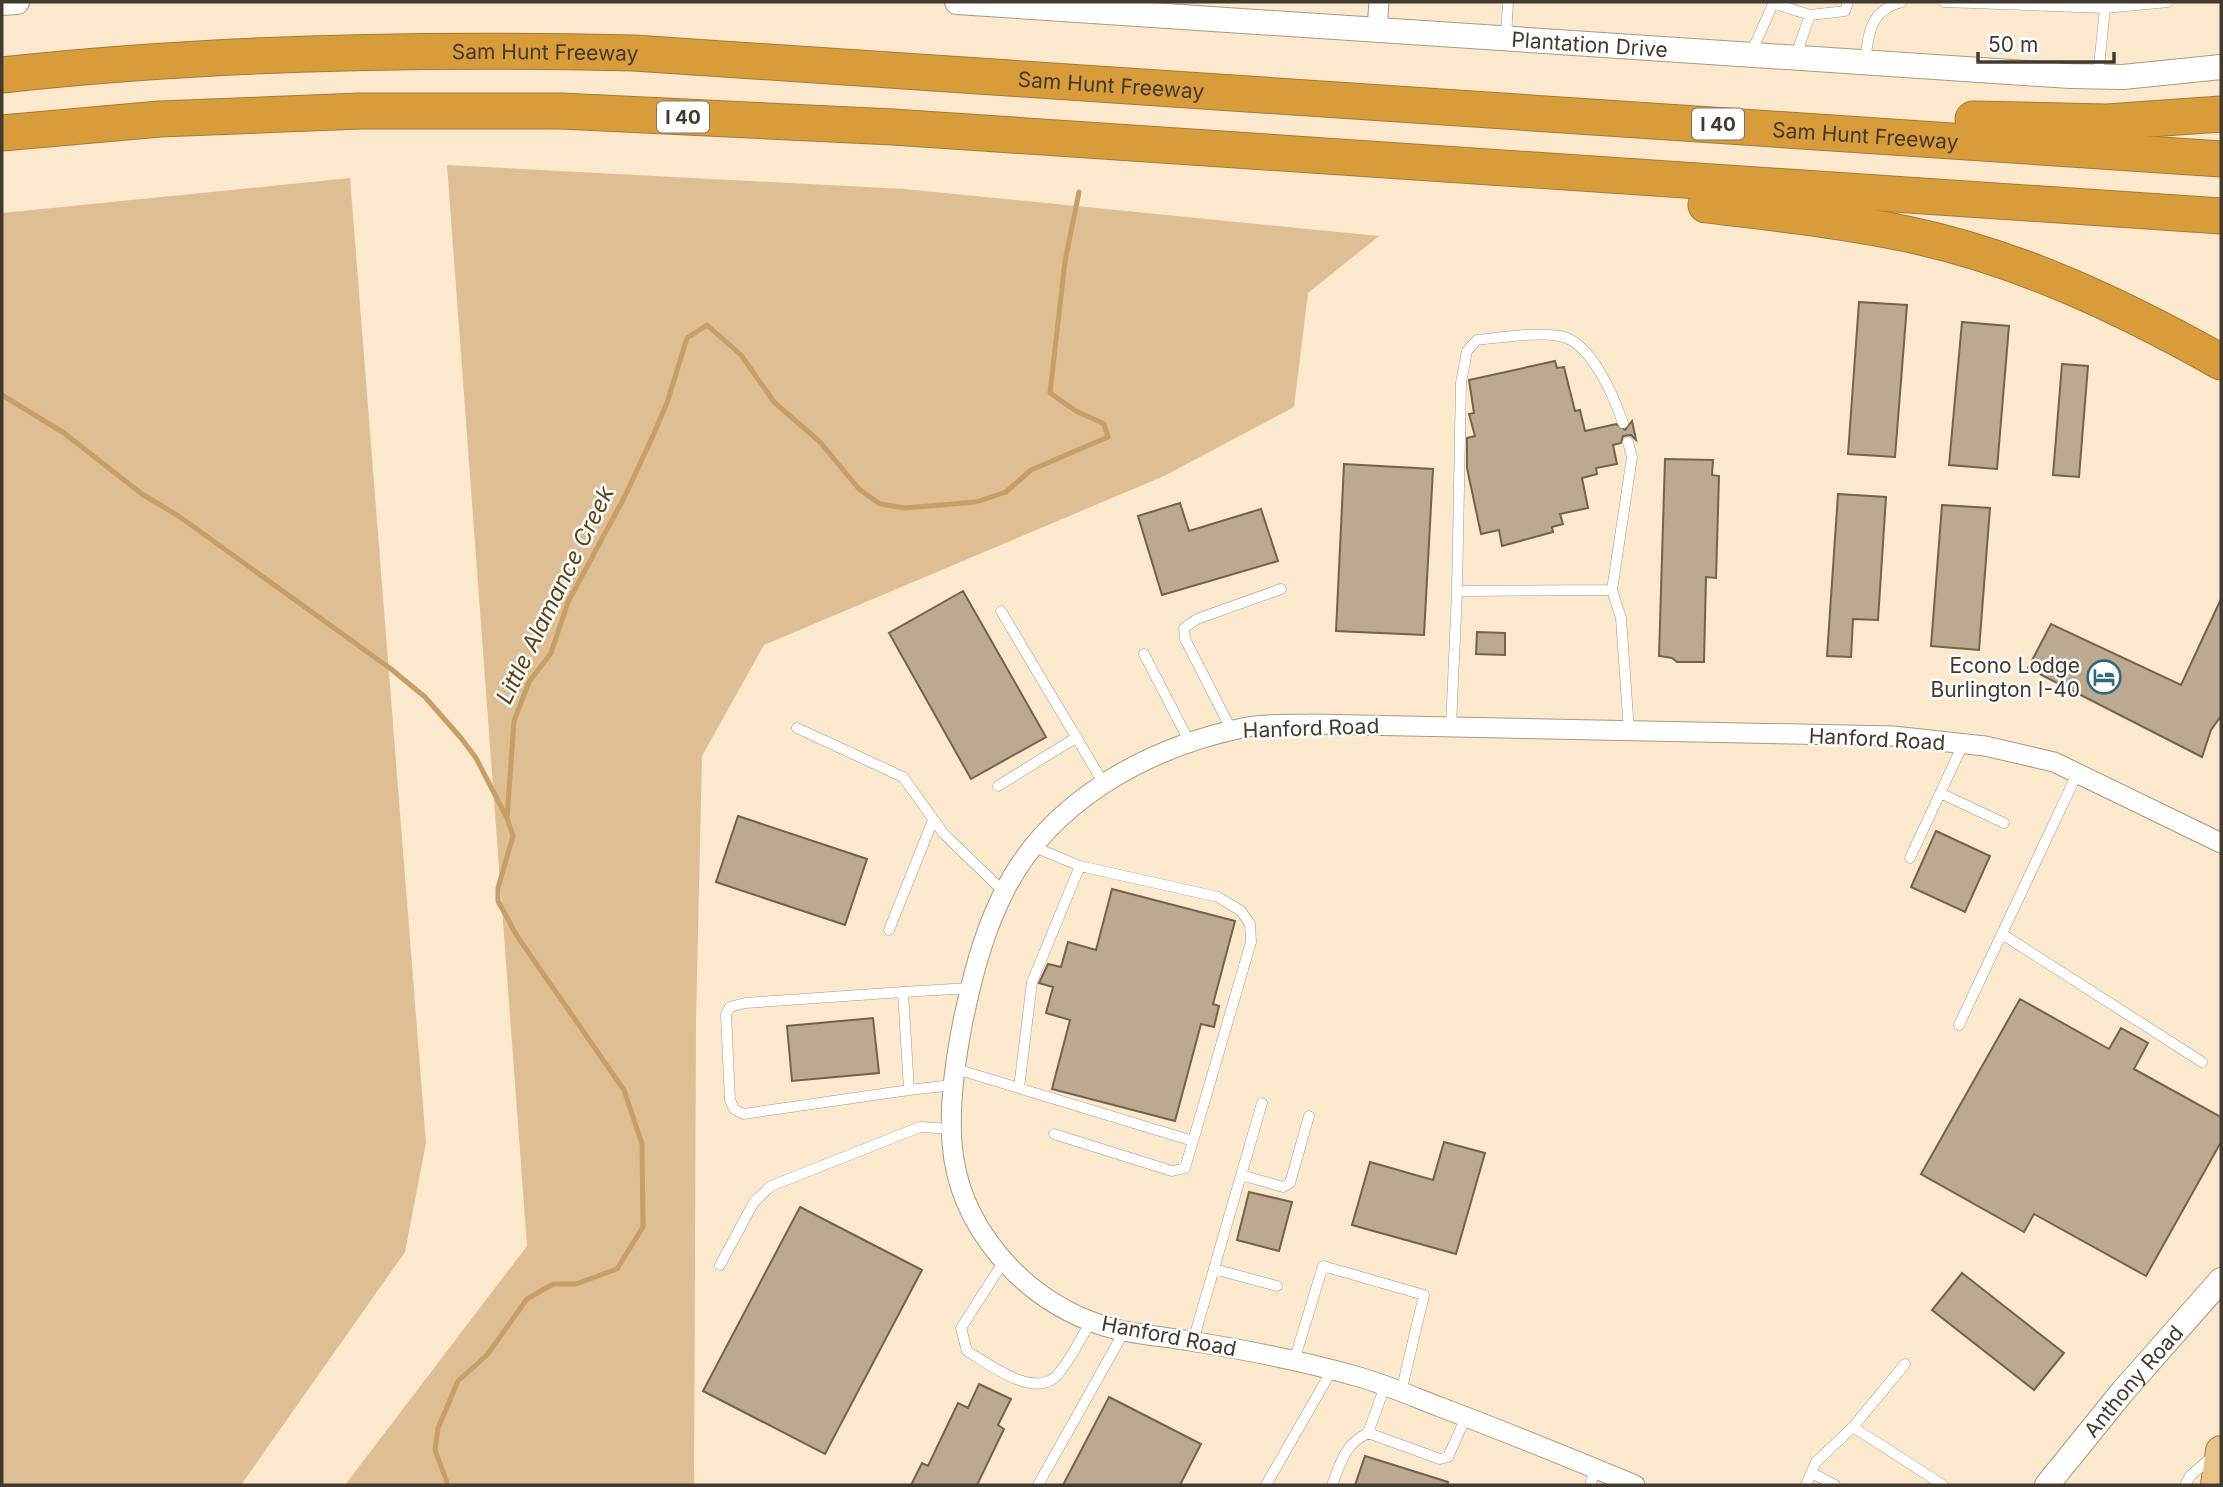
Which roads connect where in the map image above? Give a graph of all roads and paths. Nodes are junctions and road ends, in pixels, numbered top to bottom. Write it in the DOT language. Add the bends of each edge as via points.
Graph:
graph roads {
  1 [pos="17,2"];
  2 [pos="957,2"];
  3 [pos="1379,2"];
  4 [pos="1508,2"];
  5 [pos="1774,2"];
  6 [pos="1849,2"];
  7 [pos="1902,2"];
  8 [pos="1944,2"];
  9 [pos="2168,2"];
  10 [pos="2,4"];
  11 [pos="2038,4"];
  12 [pos="2106,5"];
  13 [pos="1880,6"];
  14 [pos="1810,15"];
  15 [pos="1377,29"];
  16 [pos="1506,39"];
  17 [pos="1750,57"];
  18 [pos="1795,59"];
  19 [pos="1865,61"];
  20 [pos="2221,67"];
  21 [pos="2,75"];
  22 [pos="2098,76"];
  23 [pos="1215,90"];
  24 [pos="2221,114"];
  25 [pos="2,133"];
  26 [pos="2221,159"];
  27 [pos="1363,160"];
  28 [pos="2221,216"];
  29 [pos="2221,362"];
  30 [pos="1623,423"];
  31 [pos="1628,442"];
  32 [pos="1281,589"];
  33 [pos="1612,590"];
  34 [pos="1457,591"];
  35 [pos="1001,611"];
  36 [pos="1144,654"];
  37 [pos="1451,727"];
  38 [pos="797,728"];
  39 [pos="1232,731"];
  40 [pos="1629,731"];
  41 [pos="1077,737"];
  42 [pos="1189,741"];
  43 [pos="1963,744"];
  44 [pos="2077,774"];
  45 [pos="1104,784"];
  46 [pos="998,786"];
  47 [pos="1940,793"];
  48 [pos="933,820"];
  49 [pos="2004,823"];
  50 [pos="2221,843"];
  51 [pos="1034,847"];
  52 [pos="1910,858"];
  53 [pos="1080,866"];
  54 [pos="1004,892"];
  55 [pos="889,930"];
  56 [pos="2002,934"];
  57 [pos="970,988"];
  58 [pos="903,992"];
  59 [pos="1959,1025"];
  60 [pos="2202,1062"];
  61 [pos="955,1077"];
  62 [pos="1019,1088"];
  63 [pos="909,1090"];
  64 [pos="1262,1103"];
  65 [pos="1309,1116"];
  66 [pos="952,1129"];
  67 [pos="1054,1134"];
  68 [pos="1193,1141"];
  69 [pos="1241,1175"];
  70 [pos="1004,1261"];
  71 [pos="720,1265"];
  72 [pos="1214,1269"];
  73 [pos="2221,1280"];
  74 [pos="1277,1286"];
  75 [pos="1091,1321"];
  76 [pos="1125,1330"];
  77 [pos="1193,1342"];
  78 [pos="1294,1361"];
  79 [pos="1905,1364"];
  80 [pos="1332,1370"];
  81 [pos="1393,1389"];
  82 [pos="1466,1417"];
  83 [pos="1853,1427"];
  84 [pos="1368,1433"];
  85 [pos="2221,1450"];
  86 [pos="1812,1473"];
  87 [pos="1593,1477"];
  88 [pos="1038,1485"];
  89 [pos="1266,1485"];
  90 [pos="1332,1485"];
  91 [pos="1635,1485"];
  92 [pos="1806,1485"];
  93 [pos="1835,1485"];
  94 [pos="1943,1485"];
  95 [pos="2047,1485"];
  96 [pos="2185,1485"];
  97 [pos="2216,1485"];
  1 -- 10 [label="street"];
  2 -- 15 [label="street, Plantation Drive"];
  3 -- 15 [label="street"];
  4 -- 16 [label="lane"];
  5 -- 14 [label="lane"];
  5 -- 17 [label="lane"];
  6 -- 14 [label="lane" via="1845,11"];
  7 -- 13 [label="lane"];
  8 -- 11 [label="lane"];
  9 -- 12 [label="lane"];
  11 -- 12 [label="lane"];
  12 -- 22 [label="lane"];
  13 -- 19 [label="lane" via="1870,25"];
  14 -- 18 [label="lane"];
  15 -- 16 [label="street, Plantation Drive"];
  16 -- 17 [label="street, Plantation Drive"];
  17 -- 18 [label="street, Plantation Drive"];
  18 -- 19 [label="street, Plantation Drive"];
  19 -- 22 [label="street, Plantation Drive"];
  20 -- 22 [label="street, Plantation Drive" via="2176,74"];
  21 -- 23 [label="highway, Sam Hunt Freeway / I 40" via="255,55 514,50 723,57"];
  23 -- 24 [label="highway" via="2071,123"];
  23 -- 26 [label="highway, Sam Hunt Freeway / I 40"];
  25 -- 27 [label="highway, I 40" via="160,119 306,113 561,111 893,127"];
  27 -- 28 [label="highway, I 40"];
  27 -- 29 [label="highway" via="1908,234 2042,275"];
  30 -- 34 [label="lane" via="1609,385 1581,349 1563,336 1477,340 1467,351 1461,383"];
  31 -- 33 [label="lane" via="1632,457"];
  32 -- 39 [label="lane" via="1184,628 1185,639"];
  33 -- 34 [label="lane"];
  33 -- 40 [label="lane" via="1621,618"];
  34 -- 37 [label="lane"];
  35 -- 41 [label="lane"];
  36 -- 42 [label="lane"];
  37 -- 39 [label="street, Hanford Road" via="1312,724"];
  37 -- 40 [label="street, Hanford Road"];
  38 -- 48 [label="lane" via="903,777"];
  39 -- 42 [label="street, Hanford Road"];
  40 -- 43 [label="street, Hanford Road" via="1893,736"];
  41 -- 45 [label="lane"];
  41 -- 46 [label="lane"];
  42 -- 45 [label="street, Hanford Road" via="1129,766"];
  43 -- 44 [label="street, Hanford Road" via="2054,762"];
  43 -- 47 [label="lane"];
  44 -- 50 [label="street, Hanford Road"];
  44 -- 56 [label="lane"];
  45 -- 51 [label="street, Hanford Road" via="1074,805"];
  47 -- 49 [label="lane"];
  47 -- 52 [label="lane"];
  48 -- 54 [label="lane"];
  48 -- 55 [label="lane"];
  51 -- 53 [label="lane"];
  51 -- 54 [label="street, Hanford Road"];
  53 -- 62 [label="lane" via="1032,982"];
  53 -- 68 [label="lane" via="1218,897 1241,911 1250,924 1251,942"];
  54 -- 57 [label="street, Hanford Road" via="977,954"];
  56 -- 59 [label="lane"];
  56 -- 60 [label="lane"];
  57 -- 58 [label="lane"];
  57 -- 61 [label="street, Hanford Road"];
  58 -- 63 [label="lane"];
  58 -- 63 [label="lane" via="730,1007 726,1014 730,1100 743,1114"];
  61 -- 62 [label="lane"];
  61 -- 63 [label="lane"];
  61 -- 66 [label="street, Hanford Road"];
  62 -- 68 [label="lane"];
  64 -- 69 [label="lane"];
  65 -- 69 [label="lane" via="1290,1183 1283,1188"];
  66 -- 70 [label="street, Hanford Road" via="962,1195"];
  66 -- 71 [label="lane" via="920,1127 771,1186 754,1202"];
  67 -- 68 [label="lane" via="1172,1171 1185,1168"];
  69 -- 72 [label="lane"];
  70 -- 75 [label="street, Hanford Road" via="1044,1298"];
  70 -- 75 [label="lane" via="961,1328 967,1351 1025,1384 1041,1383 1058,1376"];
  72 -- 74 [label="lane"];
  72 -- 77 [label="lane"];
  73 -- 95 [label="street, Anthony Road"];
  75 -- 76 [label="street, Hanford Road"];
  76 -- 77 [label="street, Hanford Road"];
  76 -- 88 [label="lane"];
  77 -- 78 [label="street, Hanford Road"];
  78 -- 80 [label="street, Hanford Road"];
  78 -- 81 [label="lane" via="1323,1266 1424,1295"];
  79 -- 83 [label="lane"];
  80 -- 81 [label="street, Hanford Road"];
  80 -- 89 [label="lane"];
  81 -- 82 [label="street, Hanford Road"];
  81 -- 84 [label="lane"];
  82 -- 84 [label="lane" via="1448,1458"];
  82 -- 87 [label="street, Hanford Road"];
  83 -- 86 [label="lane" via="1816,1462"];
  83 -- 94 [label="lane"];
  84 -- 90 [label="lane" via="1345,1451"];
  85 -- 96 [label="lane"];
  85 -- 97 [label="main road"];
  86 -- 92 [label="lane"];
  86 -- 93 [label="lane"];
  87 -- 91 [label="street, Hanford Road"];
}
